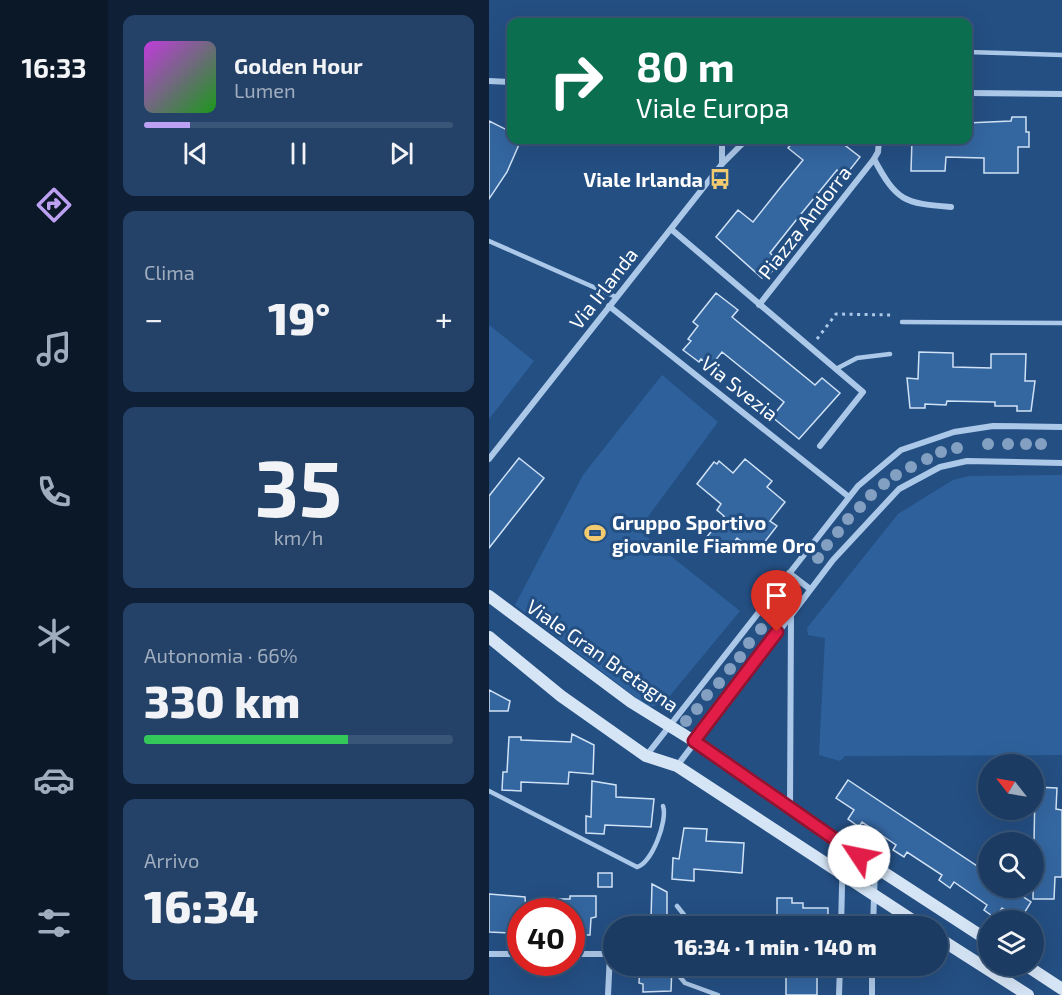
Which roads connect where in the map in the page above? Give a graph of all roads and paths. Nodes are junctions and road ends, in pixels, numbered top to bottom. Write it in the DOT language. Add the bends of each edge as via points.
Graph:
graph roads {
  1 [pos="972,52"];
  2 [pos="1062,55"];
  3 [pos="489,81"];
  4 [pos="507,82"];
  5 [pos="972,93"];
  6 [pos="1062,94"];
  7 [pos="722,144"];
  8 [pos="742,144"];
  9 [pos="879,144"];
  10 [pos="874,159"];
  11 [pos="722,164"];
  12 [pos="951,207"];
  13 [pos="671,229"];
  14 [pos="489,241"];
  15 [pos="616,297"];
  16 [pos="759,305"];
  17 [pos="609,306"];
  18 [pos="891,315"];
  19 [pos="902,322"];
  20 [pos="1062,323"];
  21 [pos="810,348"];
  22 [pos="890,354"];
  23 [pos="836,369"];
  24 [pos="1062,427"];
  25 [pos="820,446"];
  26 [pos="489,459"];
  27 [pos="1062,463"];
  28 [pos="849,496"];
  29 [pos="789,573"];
  30 [pos="810,589"];
  31 [pos="489,596"];
  32 [pos="791,614"];
  33 [pos="489,637"];
  34 [pos="668,725"];
  35 [pos="694,741"];
  36 [pos="646,756"];
  37 [pos="677,766"];
  38 [pos="489,791"];
  39 [pos="663,806"];
  40 [pos="790,808"];
  41 [pos="843,846"];
  42 [pos="875,867"];
  43 [pos="843,874"];
  44 [pos="875,895"];
  45 [pos="677,906"];
  46 [pos="685,916"];
  47 [pos="841,916"];
  48 [pos="874,916"];
  49 [pos="906,916"];
  50 [pos="978,934"];
  51 [pos="948,944"];
  52 [pos="489,954"];
  53 [pos="507,954"];
  54 [pos="585,954"];
  55 [pos="680,976"];
  56 [pos="840,976"];
  57 [pos="872,976"];
  58 [pos="1042,976"];
  59 [pos="1062,989"];
  60 [pos="608,995"];
  61 [pos="718,995"];
  62 [pos="839,995"];
  63 [pos="872,995"];
  64 [pos="1028,995"];
  1 -- 2 [label="lane"];
  3 -- 4 [label="street"];
  5 -- 6 [label="street"];
  7 -- 11 [label="street"];
  8 -- 11 [label="street, Via Irlanda"];
  9 -- 10 [label="street, Piazza Andorra"];
  10 -- 12 [label="street, Piazza Andorra" via="897,195 915,204"];
  10 -- 16 [label="street, Piazza Andorra"];
  11 -- 13 [label="street, Via Irlanda"];
  13 -- 15 [label="street, Via Irlanda"];
  13 -- 16 [label="street"];
  14 -- 15 [label="lane"];
  15 -- 17 [label="street, Via Irlanda"];
  16 -- 21 [label="street"];
  17 -- 26 [label="street, Via Irlanda"];
  17 -- 28 [label="street, Via Svezia"];
  18 -- 21 [label="path" via="835,314"];
  19 -- 20 [label="lane"];
  21 -- 23 [label="street"];
  22 -- 23 [label="lane" via="857,358"];
  23 -- 25 [label="street" via="863,392"];
  24 -- 28 [label="street" via="993,426 954,432 901,450"];
  27 -- 30 [label="street" via="966,461 940,467 899,489 882,504"];
  28 -- 29 [label="street"];
  29 -- 30 [label="street"];
  29 -- 34 [label="street"];
  30 -- 32 [label="street"];
  31 -- 34 [label="street, Viale Gran Bretagna" via="621,696"];
  32 -- 35 [label="street"];
  32 -- 40 [label="street"];
  33 -- 36 [label="street" via="561,696"];
  34 -- 35 [label="street, Viale Gran Bretagna"];
  34 -- 36 [label="street"];
  35 -- 37 [label="street"];
  35 -- 40 [label="street, Viale Gran Bretagna"];
  36 -- 37 [label="street"];
  37 -- 43 [label="street"];
  38 -- 39 [label="lane" via="637,867 645,863 654,845 665,818"];
  40 -- 41 [label="street, Viale Gran Bretagna"];
  41 -- 42 [label="street, Viale Gran Bretagna"];
  41 -- 43 [label="street"];
  42 -- 44 [label="street"];
  42 -- 50 [label="street, Viale Gran Bretagna"];
  43 -- 44 [label="street"];
  43 -- 47 [label="street"];
  44 -- 48 [label="street"];
  44 -- 49 [label="street"];
  45 -- 46 [label="lane"];
  51 -- 64 [label="street"];
  52 -- 53 [label="street"];
  54 -- 60 [label="street" via="610,954"];
  55 -- 61 [label="lane" via="685,983"];
  56 -- 62 [label="street"];
  57 -- 63 [label="street"];
  58 -- 59 [label="street"];
}
